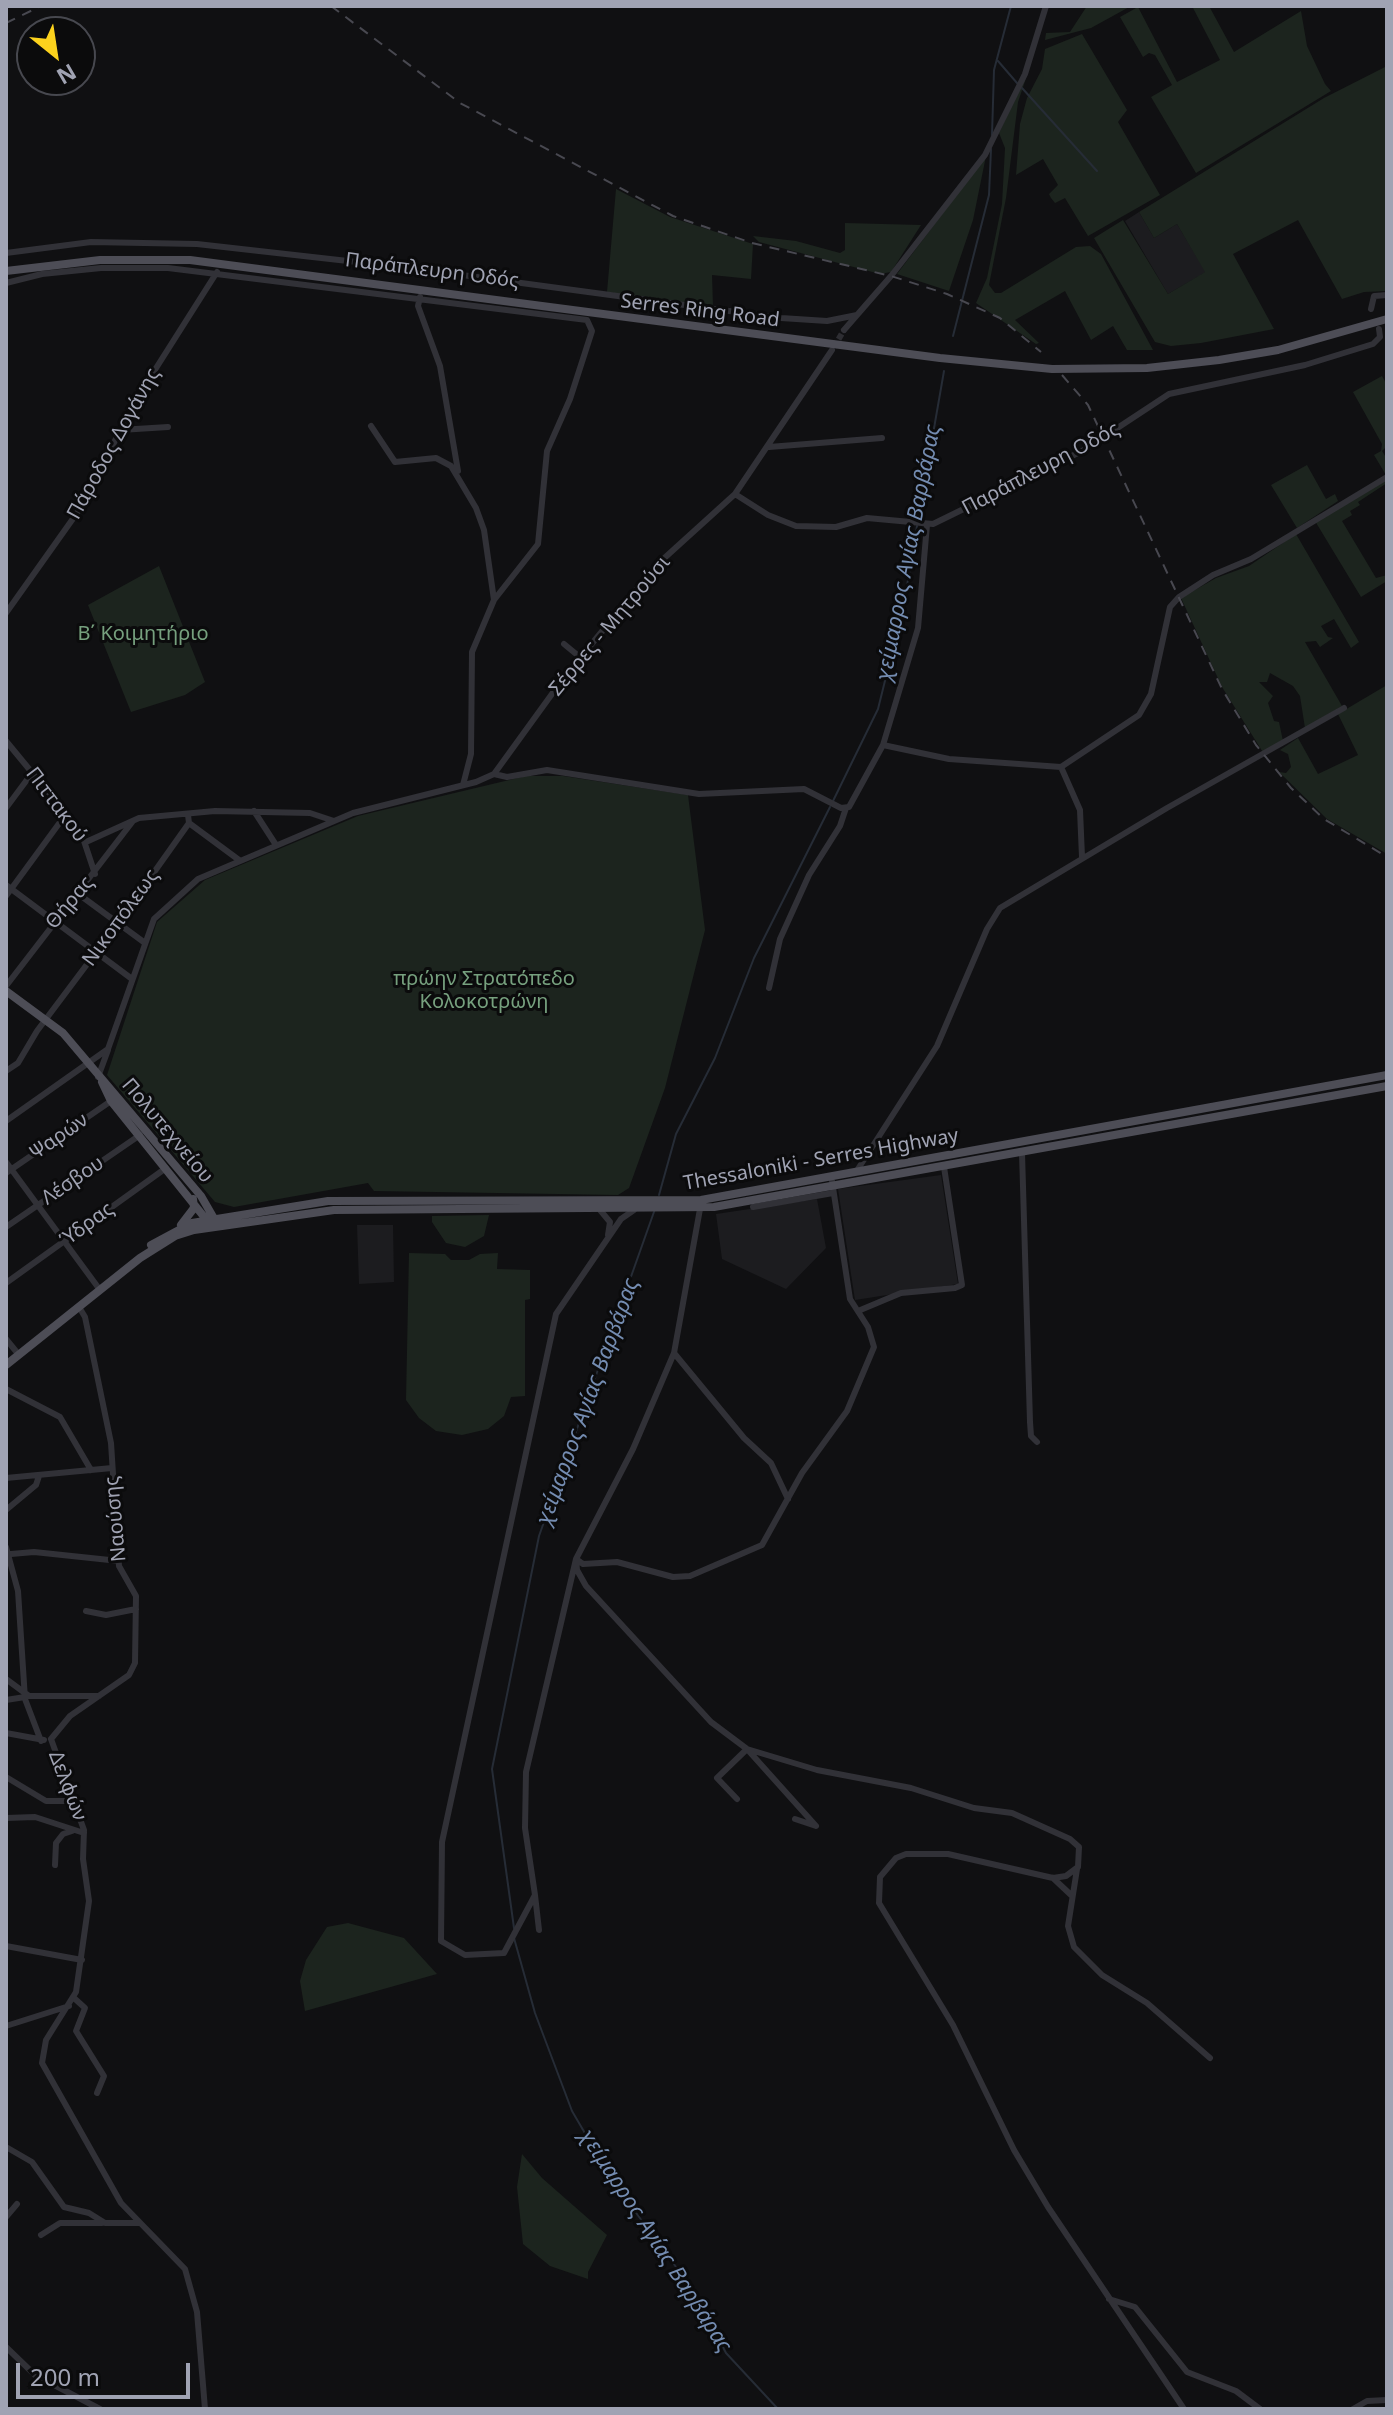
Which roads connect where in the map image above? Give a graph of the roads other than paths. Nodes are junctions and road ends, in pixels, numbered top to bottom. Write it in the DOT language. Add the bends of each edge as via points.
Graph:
graph roads {
  1 [pos="1046,6"];
  2 [pos="6,253"];
  3 [pos="6,271"];
  4 [pos="217,272"];
  5 [pos="6,283"];
  6 [pos="1387,295"];
  7 [pos="420,297"];
  8 [pos="1371,309"];
  9 [pos="857,315"];
  10 [pos="1387,319"];
  11 [pos="1379,329"];
  12 [pos="844,330"];
  13 [pos="832,350"];
  14 [pos="371,426"];
  15 [pos="168,427"];
  16 [pos="120,430"];
  17 [pos="882,438"];
  18 [pos="769,447"];
  19 [pos="459,475"];
  20 [pos="1387,477"];
  21 [pos="735,494"];
  22 [pos="924,526"];
  23 [pos="494,600"];
  24 [pos="6,613"];
  25 [pos="564,644"];
  26 [pos="581,658"];
  27 [pos="1344,708"];
  28 [pos="6,741"];
  29 [pos="883,745"];
  30 [pos="1061,767"];
  31 [pos="32,773"];
  32 [pos="494,774"];
  33 [pos="463,785"];
  34 [pos="6,808"];
  35 [pos="843,808"];
  36 [pos="254,811"];
  37 [pos="310,813"];
  38 [pos="66,814"];
  39 [pos="189,819"];
  40 [pos="134,820"];
  41 [pos="334,821"];
  42 [pos="314,829"];
  43 [pos="86,842"];
  44 [pos="276,845"];
  45 [pos="1082,857"];
  46 [pos="239,860"];
  47 [pos="95,874"];
  48 [pos="8,887"];
  49 [pos="77,893"];
  50 [pos="6,896"];
  51 [pos="54,920"];
  52 [pos="118,923"];
  53 [pos="145,943"];
  54 [pos="97,952"];
  55 [pos="132,979"];
  56 [pos="769,988"];
  57 [pos="6,989"];
  58 [pos="47,1019"];
  59 [pos="108,1049"];
  60 [pos="88,1064"];
  61 [pos="6,1071"];
  62 [pos="1387,1075"];
  63 [pos="100,1079"];
  64 [pos="1387,1086"];
  65 [pos="111,1101"];
  66 [pos="6,1121"];
  67 [pos="140,1135"];
  68 [pos="1022,1153"];
  69 [pos="6,1162"];
  70 [pos="944,1167"];
  71 [pos="167,1168"];
  72 [pos="9,1172"];
  73 [pos="856,1173"];
  74 [pos="832,1186"];
  75 [pos="193,1199"];
  76 [pos="752,1200"];
  77 [pos="206,1202"];
  78 [pos="681,1205"];
  79 [pos="37,1206"];
  80 [pos="637,1207"];
  81 [pos="700,1209"];
  82 [pos="600,1210"];
  83 [pos="239,1214"];
  84 [pos="213,1223"];
  85 [pos="181,1226"];
  86 [pos="6,1227"];
  87 [pos="63,1242"];
  88 [pos="605,1242"];
  89 [pos="140,1258"];
  90 [pos="6,1283"];
  91 [pos="100,1290"];
  92 [pos="79,1307"];
  93 [pos="858,1311"];
  94 [pos="6,1339"];
  95 [pos="674,1353"];
  96 [pos="19,1355"];
  97 [pos="6,1365"];
  98 [pos="6,1389"];
  99 [pos="1037,1442"];
  100 [pos="112,1468"];
  101 [pos="91,1470"];
  102 [pos="39,1476"];
  103 [pos="6,1478"];
  104 [pos="788,1499"];
  105 [pos="6,1510"];
  106 [pos="6,1547"];
  107 [pos="11,1554"];
  108 [pos="576,1559"];
  109 [pos="119,1561"];
  110 [pos="96,1602"];
  111 [pos="136,1609"];
  112 [pos="6,1679"];
  113 [pos="25,1695"];
  114 [pos="99,1696"];
  115 [pos="6,1700"];
  116 [pos="6,1733"];
  117 [pos="51,1739"];
  118 [pos="41,1741"];
  119 [pos="747,1749"];
  120 [pos="6,1777"];
  121 [pos="737,1799"];
  122 [pos="74,1801"];
  123 [pos="6,1818"];
  124 [pos="795,1819"];
  125 [pos="72,1831"];
  126 [pos="84,1833"];
  127 [pos="55,1865"];
  128 [pos="1078,1867"];
  129 [pos="1053,1878"];
  130 [pos="535,1895"];
  131 [pos="1071,1895"];
  132 [pos="539,1930"];
  133 [pos="6,1946"];
  134 [pos="82,1960"];
  135 [pos="74,1998"];
  136 [pos="69,2006"];
  137 [pos="6,2026"];
  138 [pos="1210,2058"];
  139 [pos="97,2093"];
  140 [pos="6,2147"];
  141 [pos="17,2204"];
  142 [pos="6,2217"];
  143 [pos="105,2223"];
  144 [pos="138,2223"];
  145 [pos="41,2235"];
  146 [pos="1109,2299"];
  147 [pos="6,2347"];
  148 [pos="1387,2400"];
  149 [pos="100,2409"];
  150 [pos="205,2409"];
  151 [pos="1184,2409"];
  152 [pos="1260,2409"];
  153 [pos="1353,2409"];
  1 -- 9 [label="street" via="1025,74 985,155"];
  2 -- 9 [label="street, Παράπλευρη Οδός" via="91,242 222,245 781,318 827,321"];
  3 -- 10 [label="main road, Serres Ring Road" via="100,260 203,261 1052,369 1147,368 1219,360 1291,347"];
  4 -- 5 [label="street" via="101,268"];
  4 -- 7 [label="street"];
  4 -- 16 [label="street, Πάροδος Δογάνης"];
  6 -- 8 [label="street" via="1374,296"];
  7 -- 19 [label="street" via="423,324 440,366"];
  7 -- 23 [label="street" via="578,318 591,325 574,386 547,451 538,544"];
  9 -- 12 [label="street"];
  11 -- 22 [label="street, Παράπλευρη Οδός" via="1373,344 1305,365 1169,394 1084,450"];
  13 -- 18 [label="street, Σέρρες - Μητρούσι"];
  14 -- 19 [label="street" via="395,462 436,458"];
  15 -- 16 [label="street"];
  16 -- 24 [label="street, Πάροδος Δογάνης" via="77,513"];
  17 -- 18 [label="street"];
  18 -- 21 [label="street, Σέρρες - Μητρούσι"];
  19 -- 23 [label="street" via="484,530"];
  20 -- 30 [label="street" via="1179,597 1170,607 1151,694 1139,715"];
  21 -- 22 [label="street" via="796,526 836,527 867,518"];
  21 -- 26 [label="street, Σέρρες - Μητρούσι" via="660,562"];
  22 -- 29 [label="street" via="921,615"];
  23 -- 33 [label="street" via="472,652 471,754"];
  25 -- 26 [label="street"];
  26 -- 32 [label="street, Σέρρες - Μητρούσι"];
  27 -- 45 [label="street"];
  28 -- 31 [label="street, Πιττακού"];
  29 -- 30 [label="street" via="949,759"];
  29 -- 35 [label="street" via="857,795"];
  30 -- 45 [label="street" via="1080,810"];
  31 -- 34 [label="street"];
  31 -- 38 [label="street, Πιττακού"];
  32 -- 33 [label="street"];
  32 -- 35 [label="street" via="547,770 699,794 804,789"];
  33 -- 41 [label="street"];
  35 -- 56 [label="street" via="840,826 809,875 780,939"];
  36 -- 37 [label="street"];
  36 -- 39 [label="street" via="203,812"];
  36 -- 44 [label="street"];
  37 -- 41 [label="street"];
  37 -- 42 [label="street" via="318,820"];
  38 -- 43 [label="street, Πιττακού"];
  38 -- 48 [label="street"];
  39 -- 40 [label="street"];
  39 -- 46 [label="street"];
  39 -- 52 [label="street, Νικοπόλεως"];
  40 -- 43 [label="street"];
  40 -- 47 [label="street, Θήρας"];
  41 -- 42 [label="street"];
  42 -- 44 [label="street"];
  43 -- 47 [label="street, Πιττακού"];
  44 -- 46 [label="street"];
  45 -- 73 [label="street" via="994,915 944,1034"];
  46 -- 53 [label="street" via="205,874 165,906"];
  47 -- 49 [label="street, Θήρας"];
  48 -- 50 [label="street"];
  48 -- 51 [label="street"];
  49 -- 51 [label="street, Θήρας"];
  49 -- 52 [label="street"];
  51 -- 54 [label="street"];
  51 -- 57 [label="street, Θήρας"];
  52 -- 53 [label="street"];
  52 -- 54 [label="street, Νικοπόλεως"];
  53 -- 55 [label="street"];
  54 -- 55 [label="street"];
  54 -- 58 [label="street, Νικοπόλεως"];
  55 -- 59 [label="street"];
  57 -- 58 [label="main road, Πολυτεχνείου"];
  58 -- 60 [label="main road, Πολυτεχνείου"];
  58 -- 61 [label="street, Νικοπόλεως" via="18,1063"];
  59 -- 60 [label="street"];
  59 -- 63 [label="street"];
  60 -- 63 [label="main road, Πολυτεχνείου"];
  60 -- 66 [label="street"];
  62 -- 73 [label="main road, Thessaloniki - Serres Highway"];
  63 -- 65 [label="main road, Πολυτεχνείου"];
  63 -- 77 [label="main road, Πολυτεχνείου"];
  64 -- 68 [label="main road, Thessaloniki - Serres Highway"];
  65 -- 67 [label="main road, Πολυτεχνείου"];
  65 -- 72 [label="street, Ψαρών"];
  67 -- 71 [label="main road, Πολυτεχνείου"];
  67 -- 79 [label="street, Λέσβου"];
  68 -- 70 [label="main road, Thessaloniki - Serres Highway"];
  68 -- 99 [label="street" via="1030,1422"];
  69 -- 72 [label="street"];
  70 -- 74 [label="main road, Thessaloniki - Serres Highway"];
  70 -- 93 [label="street" via="962,1286 901,1293"];
  71 -- 75 [label="main road, Πολυτεχνείου"];
  71 -- 87 [label="street, Ύδρας"];
  72 -- 79 [label="street"];
  73 -- 74 [label="main road, Thessaloniki - Serres Highway"];
  74 -- 76 [label="main road, Thessaloniki - Serres Highway"];
  74 -- 93 [label="street" via="850,1299"];
  75 -- 84 [label="main road, Πολυτεχνείου"];
  75 -- 85 [label="main road" via="194,1208"];
  76 -- 78 [label="main road, Thessaloniki - Serres Highway"];
  76 -- 81 [label="main road, Thessaloniki - Serres Highway"];
  77 -- 83 [label="main road"];
  77 -- 84 [label="main road, Πολυτεχνείου"];
  78 -- 80 [label="main road, Thessaloniki - Serres Highway"];
  78 -- 81 [label="main road, Thessaloniki - Serres Highway"];
  79 -- 86 [label="street, Λέσβου"];
  79 -- 87 [label="street"];
  80 -- 82 [label="main road, Thessaloniki - Serres Highway"];
  80 -- 83 [label="main road, Thessaloniki - Serres Highway" via="343,1200"];
  80 -- 88 [label="street"];
  81 -- 95 [label="street"];
  82 -- 84 [label="main road, Thessaloniki - Serres Highway" via="334,1210"];
  82 -- 88 [label="street" via="610,1224"];
  83 -- 84 [label="main road, Thessaloniki - Serres Highway"];
  84 -- 85 [label="main road"];
  84 -- 89 [label="main road" via="180,1234"];
  85 -- 89 [label="main road"];
  87 -- 90 [label="street, Ύδρας"];
  87 -- 91 [label="street"];
  88 -- 130 [label="street" via="556,1314 442,1842 441,1941 465,1955 504,1953"];
  89 -- 91 [label="main road"];
  91 -- 92 [label="main road"];
  92 -- 96 [label="main road"];
  92 -- 100 [label="street, Ναούσης" via="86,1321"];
  93 -- 104 [label="street" via="871,1333 873,1354 838,1427"];
  94 -- 96 [label="street"];
  95 -- 104 [label="street" via="771,1463"];
  95 -- 108 [label="street" via="633,1449"];
  96 -- 97 [label="main road"];
  98 -- 101 [label="street" via="60,1417"];
  100 -- 101 [label="street"];
  100 -- 109 [label="street, Ναούσης"];
  101 -- 102 [label="street"];
  102 -- 103 [label="street"];
  102 -- 105 [label="street" via="36,1485"];
  104 -- 108 [label="street" via="763,1545 690,1576"];
  106 -- 107 [label="street, Δελφών"];
  107 -- 109 [label="street"];
  107 -- 113 [label="street, Δελφών"];
  108 -- 119 [label="street" via="586,1586 711,1722"];
  108 -- 130 [label="street" via="526,1772 525,1828"];
  109 -- 111 [label="street, Ναούσης" via="134,1590"];
  110 -- 111 [label="street" via="89,1611 110,1615"];
  111 -- 114 [label="street, Ναούσης" via="133,1669"];
  112 -- 113 [label="street"];
  113 -- 114 [label="street"];
  113 -- 115 [label="street"];
  113 -- 118 [label="street, Δελφών"];
  114 -- 117 [label="street, Ναούσης"];
  116 -- 118 [label="street"];
  117 -- 118 [label="street"];
  117 -- 122 [label="street, Δελφών"];
  119 -- 121 [label="street" via="717,1778"];
  119 -- 124 [label="street" via="816,1826"];
  119 -- 128 [label="street" via="974,1808 1012,1813 1075,1842 1081,1853"];
  120 -- 122 [label="street" via="46,1801"];
  122 -- 126 [label="street, Δελφών"];
  123 -- 125 [label="street" via="35,1817"];
  125 -- 126 [label="street"];
  125 -- 127 [label="street" via="56,1842"];
  126 -- 134 [label="street, Δελφών" via="89,1901"];
  128 -- 129 [label="street"];
  128 -- 131 [label="street"];
  129 -- 131 [label="street"];
  129 -- 146 [label="street" via="985,1860 917,1852 896,1858 886,1868 879,1903 953,2025 1021,2161"];
  130 -- 132 [label="street"];
  131 -- 138 [label="street" via="1068,1926 1074,1947"];
  133 -- 134 [label="street"];
  134 -- 135 [label="street, Δελφών"];
  135 -- 136 [label="street"];
  135 -- 139 [label="street" via="85,2008 76,2031 104,2076"];
  136 -- 137 [label="street"];
  136 -- 144 [label="street" via="46,2040 42,2063 121,2203"];
  140 -- 143 [label="street" via="32,2162 60,2205"];
  141 -- 142 [label="street"];
  143 -- 144 [label="street"];
  143 -- 145 [label="street" via="60,2223"];
  144 -- 150 [label="street" via="185,2269 198,2324"];
  146 -- 151 [label="street"];
  146 -- 152 [label="street" via="1135,2307 1187,2372 1236,2391"];
  147 -- 149 [label="street" via="35,2375"];
  148 -- 153 [label="street" via="1367,2401"];
}
